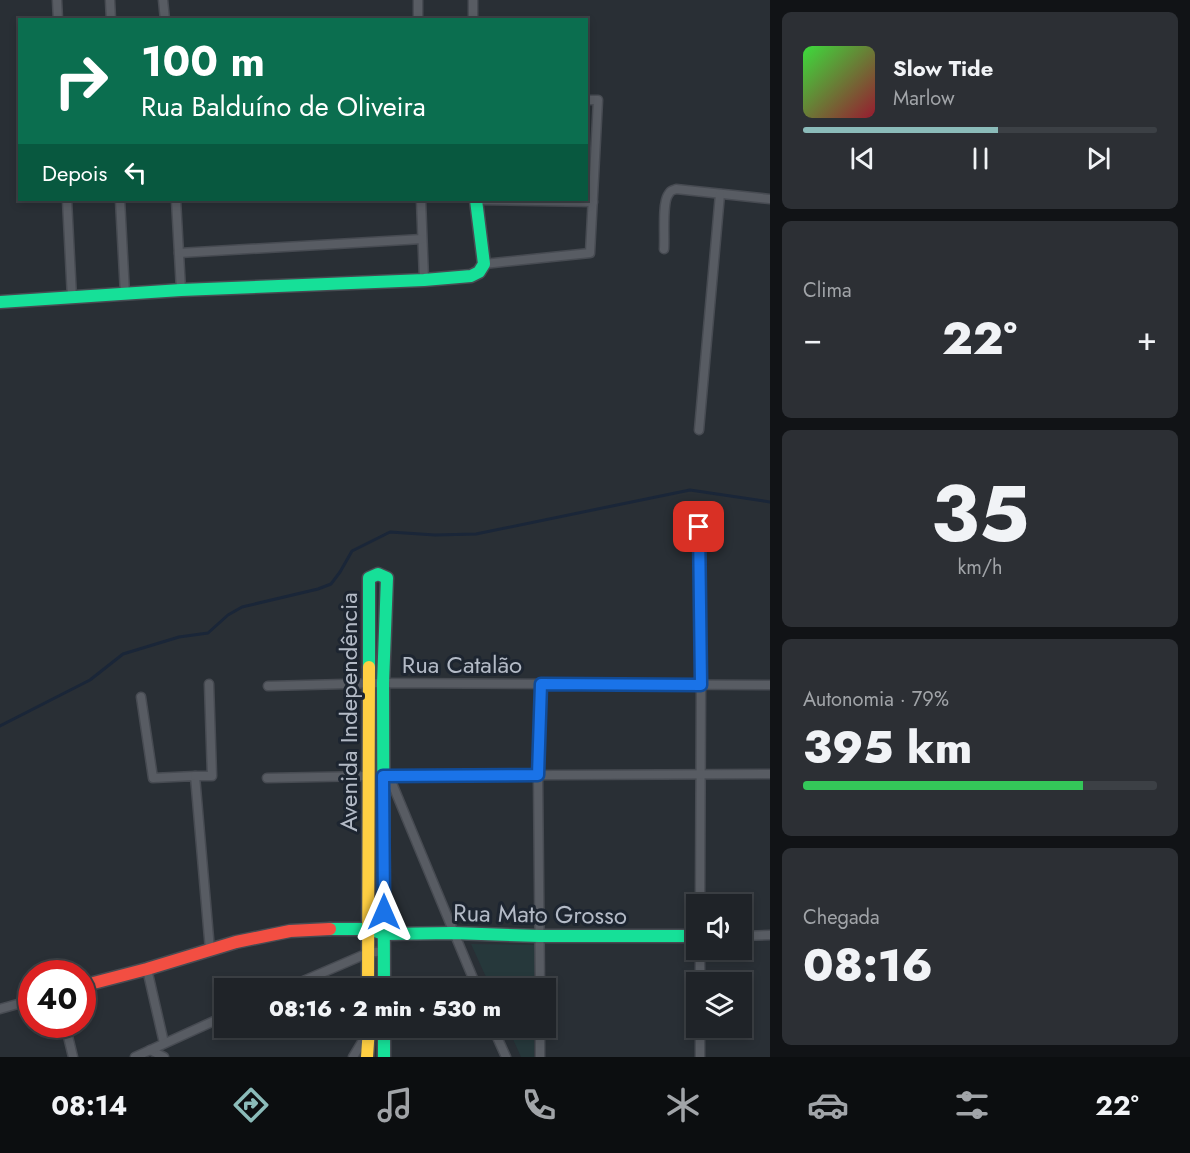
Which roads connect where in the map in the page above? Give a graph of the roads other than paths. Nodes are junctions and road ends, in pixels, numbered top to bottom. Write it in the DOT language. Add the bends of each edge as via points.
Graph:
graph roads {
  1 [pos="57,0"];
  2 [pos="110,0"];
  3 [pos="163,0"];
  4 [pos="418,0"];
  5 [pos="473,0"];
  6 [pos="58,18"];
  7 [pos="111,18"];
  8 [pos="165,18"];
  9 [pos="418,18"];
  10 [pos="473,18"];
  11 [pos="588,100"];
  12 [pos="591,150"];
  13 [pos="720,194"];
  14 [pos="770,199"];
  15 [pos="67,201"];
  16 [pos="120,201"];
  17 [pos="176,201"];
  18 [pos="421,201"];
  19 [pos="476,201"];
  20 [pos="534,201"];
  21 [pos="593,202"];
  22 [pos="422,239"];
  23 [pos="664,249"];
  24 [pos="179,253"];
  25 [pos="484,264"];
  26 [pos="424,280"];
  27 [pos="181,290"];
  28 [pos="125,294"];
  29 [pos="72,298"];
  30 [pos="0,302"];
  31 [pos="699,430"];
  32 [pos="699,527"];
  33 [pos="383,683"];
  34 [pos="209,684"];
  35 [pos="370,684"];
  36 [pos="541,684"];
  37 [pos="701,685"];
  38 [pos="770,685"];
  39 [pos="268,686"];
  40 [pos="141,697"];
  41 [pos="770,774"];
  42 [pos="538,775"];
  43 [pos="700,775"];
  44 [pos="195,776"];
  45 [pos="368,776"];
  46 [pos="386,776"];
  47 [pos="267,778"];
  48 [pos="700,894"];
  49 [pos="369,929"];
  50 [pos="453,933"];
  51 [pos="384,934"];
  52 [pos="539,936"];
  53 [pos="686,936"];
  54 [pos="752,936"];
  55 [pos="770,936"];
  56 [pos="210,950"];
  57 [pos="384,951"];
  58 [pos="368,953"];
  59 [pos="147,969"];
  60 [pos="310,978"];
  61 [pos="368,978"];
  62 [pos="384,978"];
  63 [pos="473,978"];
  64 [pos="540,978"];
  65 [pos="96,982"];
  66 [pos="18,1004"];
  67 [pos="0,1009"];
  68 [pos="214,1021"];
  69 [pos="68,1038"];
  70 [pos="364,1038"];
  71 [pos="368,1038"];
  72 [pos="384,1038"];
  73 [pos="497,1038"];
  74 [pos="540,1038"];
  75 [pos="700,1038"];
  76 [pos="164,1043"];
  77 [pos="150,1050"];
  78 [pos="73,1057"];
  79 [pos="135,1057"];
  80 [pos="164,1057"];
  81 [pos="352,1057"];
  82 [pos="367,1057"];
  83 [pos="384,1057"];
  84 [pos="506,1057"];
  85 [pos="540,1057"];
  86 [pos="700,1057"];
  1 -- 6 [label="street"];
  2 -- 7 [label="street"];
  3 -- 8 [label="street"];
  4 -- 9 [label="street"];
  5 -- 10 [label="street"];
  11 -- 12 [label="street" via="598,100"];
  12 -- 21 [label="street"];
  13 -- 14 [label="street"];
  13 -- 23 [label="street" via="671,191 665,205"];
  13 -- 31 [label="street"];
  15 -- 29 [label="street"];
  16 -- 28 [label="street"];
  17 -- 24 [label="street"];
  18 -- 22 [label="street"];
  19 -- 25 [label="street"];
  20 -- 21 [label="street"];
  21 -- 25 [label="street" via="590,253"];
  22 -- 24 [label="street"];
  22 -- 26 [label="street"];
  24 -- 27 [label="street"];
  25 -- 26 [label="street" via="483,270 471,276"];
  26 -- 27 [label="street"];
  27 -- 28 [label="street"];
  28 -- 29 [label="street"];
  29 -- 30 [label="street"];
  32 -- 37 [label="street"];
  33 -- 35 [label="street, Rua Catalão"];
  33 -- 35 [label="street, Avenida Independência" via="387,578 378,574 369,578"];
  33 -- 36 [label="street, Rua Catalão"];
  33 -- 46 [label="street, Avenida Independência"];
  34 -- 44 [label="street" via="213,776"];
  35 -- 39 [label="street, Rua Catalão"];
  35 -- 45 [label="street, Avenida Independência"];
  36 -- 37 [label="street, Rua Catalão"];
  36 -- 42 [label="street"];
  37 -- 38 [label="street, Rua Catalão"];
  37 -- 43 [label="street"];
  40 -- 44 [label="street" via="153,778"];
  41 -- 43 [label="street"];
  42 -- 43 [label="street"];
  42 -- 46 [label="street"];
  42 -- 52 [label="street"];
  43 -- 48 [label="street"];
  44 -- 56 [label="street"];
  45 -- 47 [label="street"];
  45 -- 49 [label="street, Avenida Independência"];
  46 -- 50 [label="street"];
  46 -- 51 [label="street, Avenida Independência"];
  49 -- 51 [label="street, Rua Mato Grosso"];
  49 -- 56 [label="street, Rua Mato Grosso" via="290,931"];
  49 -- 58 [label="street, Avenida Independência"];
  50 -- 51 [label="street, Rua Mato Grosso"];
  50 -- 52 [label="street, Rua Mato Grosso"];
  50 -- 63 [label="street"];
  51 -- 57 [label="street, Avenida Independência"];
  52 -- 53 [label="street, Rua Mato Grosso"];
  52 -- 64 [label="street"];
  54 -- 55 [label="street"];
  56 -- 59 [label="street, Rua Mato Grosso"];
  57 -- 58 [label="street"];
  57 -- 62 [label="street, Avenida Independência"];
  58 -- 60 [label="street"];
  58 -- 61 [label="street, Avenida Independência"];
  59 -- 65 [label="street, Rua Mato Grosso"];
  59 -- 76 [label="street"];
  66 -- 67 [label="street"];
  68 -- 76 [label="street"];
  69 -- 78 [label="street"];
  70 -- 81 [label="street"];
  71 -- 82 [label="street"];
  72 -- 83 [label="street"];
  73 -- 84 [label="street"];
  74 -- 85 [label="street"];
  75 -- 86 [label="street"];
  76 -- 77 [label="street"];
  77 -- 79 [label="street"];
  77 -- 80 [label="street"];
}
